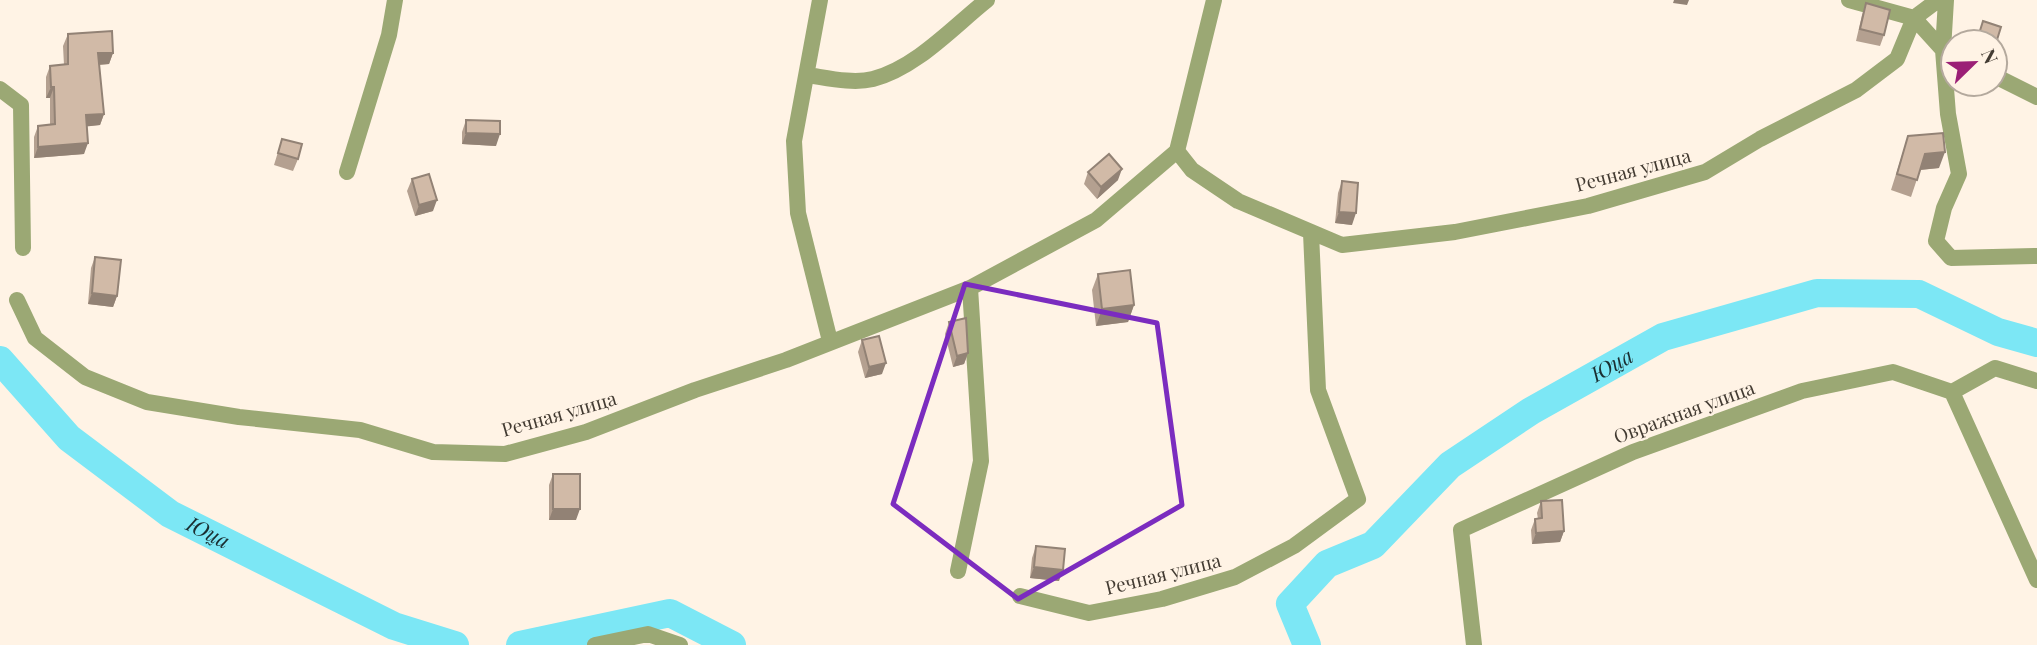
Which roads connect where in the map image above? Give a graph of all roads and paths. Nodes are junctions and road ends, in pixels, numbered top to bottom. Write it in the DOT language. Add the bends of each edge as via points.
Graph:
graph roads {
  1 [pos="395,0"];
  2 [pos="820,0"];
  3 [pos="987,0"];
  4 [pos="1214,0"];
  5 [pos="1849,0"];
  6 [pos="1938,0"];
  7 [pos="1946,0"];
  8 [pos="1914,18"];
  9 [pos="1947,28"];
  10 [pos="1939,44"];
  11 [pos="808,75"];
  12 [pos="2009,83"];
  13 [pos="0,89"];
  14 [pos="2037,97"];
  15 [pos="1948,98"];
  16 [pos="1177,151"];
  17 [pos="347,172"];
  18 [pos="1311,233"];
  19 [pos="23,248"];
  20 [pos="2037,256"];
  21 [pos="970,288"];
  22 [pos="17,300"];
  23 [pos="830,341"];
  24 [pos="2037,381"];
  25 [pos="1952,392"];
  26 [pos="958,571"];
  27 [pos="2037,580"];
  28 [pos="1020,596"];
  29 [pos="595,645"];
  30 [pos="680,645"];
  31 [pos="1475,645"];
  1 -- 17 [label="street" via="389,35"];
  2 -- 11 [label="street"];
  3 -- 11 [label="street" via="912,61 872,80"];
  4 -- 16 [label="street"];
  5 -- 8 [label="street"];
  6 -- 8 [label="street"];
  7 -- 9 [label="street"];
  8 -- 10 [label="street"];
  8 -- 18 [label="street, Речная улица" via="1897,59 1856,90 1706,172 1588,206 1455,232 1342,245"];
  11 -- 23 [label="street" via="794,141 798,213"];
  12 -- 14 [label="street"];
  13 -- 19 [label="street" via="21,105"];
  15 -- 20 [label="street" via="1959,174 1936,241 1951,258"];
  16 -- 18 [label="street, Речная улица" via="1192,170 1238,201"];
  16 -- 21 [label="street, Речная улица" via="1096,220"];
  18 -- 28 [label="street, Речная улица" via="1318,390 1358,499 1294,546 1235,577 1162,600 1089,613"];
  21 -- 23 [label="street, Речная улица"];
  21 -- 26 [label="street" via="981,461"];
  22 -- 23 [label="street, Речная улица" via="35,338 85,377 147,402 360,430 433,452 505,454 586,432"];
  24 -- 25 [label="street" via="1995,368"];
  25 -- 27 [label="street"];
  25 -- 31 [label="street, Овражная улица" via="1893,372 1802,391 1633,452 1461,530"];
  29 -- 30 [label="street" via="648,634"];
}
